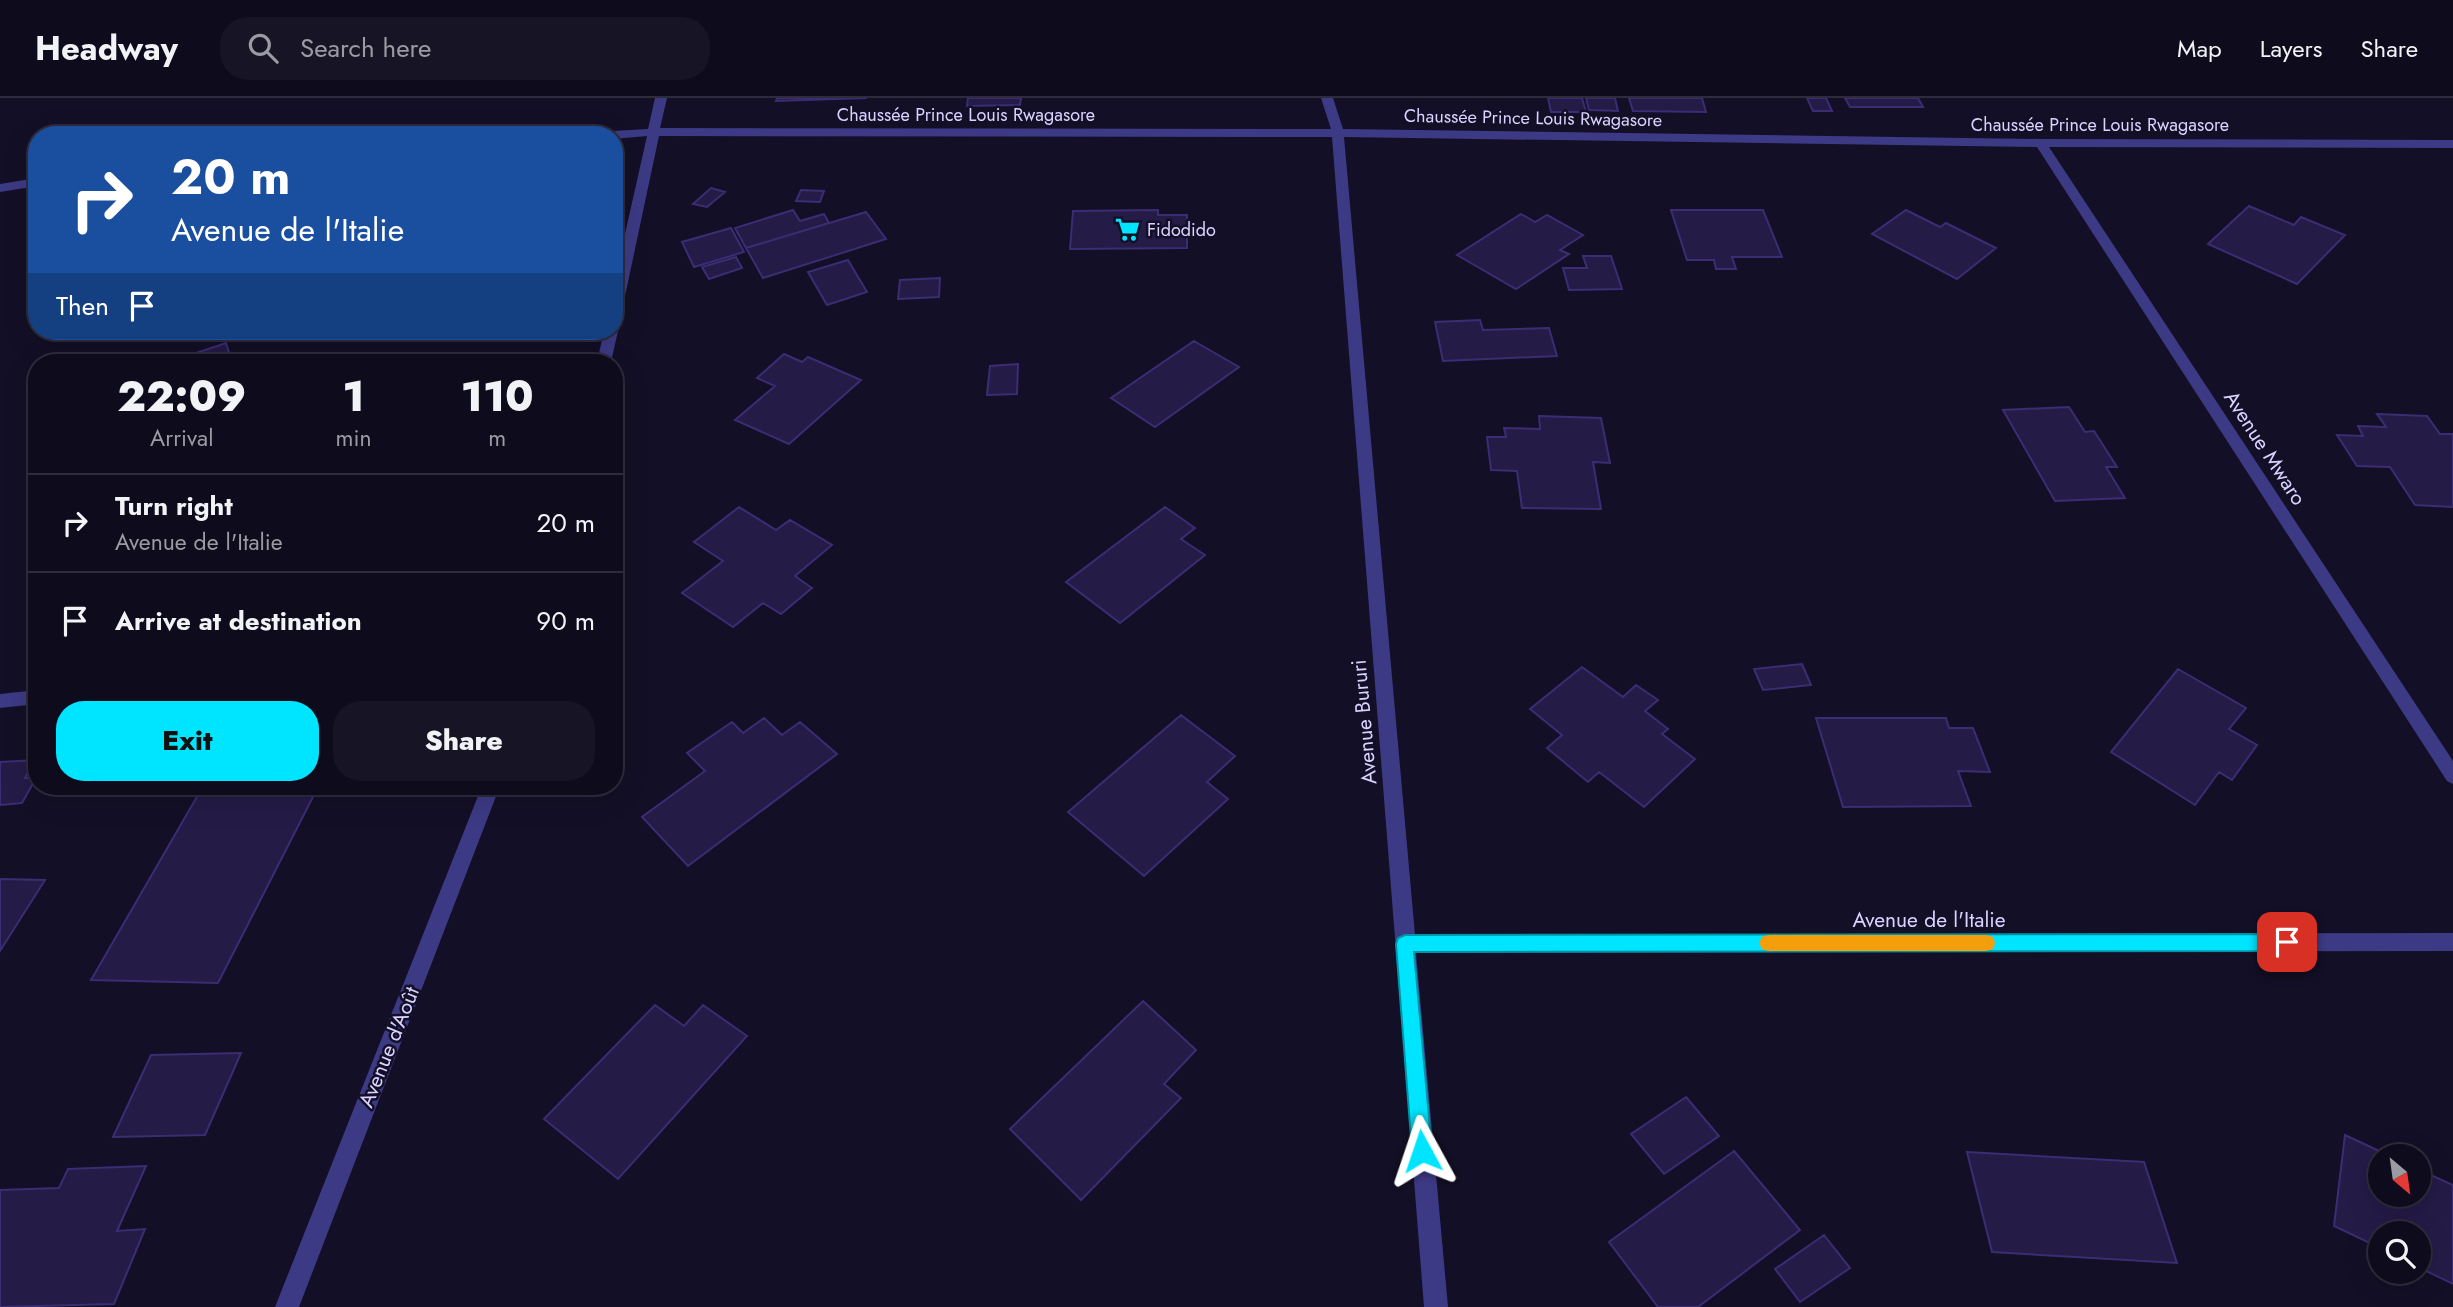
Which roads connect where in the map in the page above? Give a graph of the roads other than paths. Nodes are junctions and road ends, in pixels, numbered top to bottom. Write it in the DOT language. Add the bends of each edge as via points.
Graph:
graph roads {
  1 [pos="661,98"];
  2 [pos="1327,98"];
  3 [pos="654,132"];
  4 [pos="1338,133"];
  5 [pos="623,134"];
  6 [pos="2041,143"];
  7 [pos="2453,144"];
  8 [pos="28,183"];
  9 [pos="0,188"];
  10 [pos="623,274"];
  11 [pos="28,698"];
  12 [pos="0,701"];
  13 [pos="2453,776"];
  14 [pos="487,795"];
  15 [pos="2453,942"];
  16 [pos="1405,944"];
  17 [pos="286,1307"];
  18 [pos="1436,1307"];
  1 -- 3 [label="street"];
  2 -- 4 [label="street, Avenue Bururi"];
  3 -- 4 [label="street, Chaussée Prince Louis Rwagasore"];
  3 -- 5 [label="street, Chaussée Prince Louis Rwagasore"];
  3 -- 10 [label="street"];
  4 -- 6 [label="street, Chaussée Prince Louis Rwagasore"];
  4 -- 16 [label="street, Avenue Bururi"];
  6 -- 7 [label="street, Chaussée Prince Louis Rwagasore"];
  6 -- 13 [label="street, Avenue Mwaro"];
  8 -- 9 [label="street"];
  11 -- 12 [label="street"];
  14 -- 17 [label="street, Avenue d'Août"];
  15 -- 16 [label="street, Avenue de l'Italie"];
  16 -- 18 [label="street, Avenue Bururi"];
}
